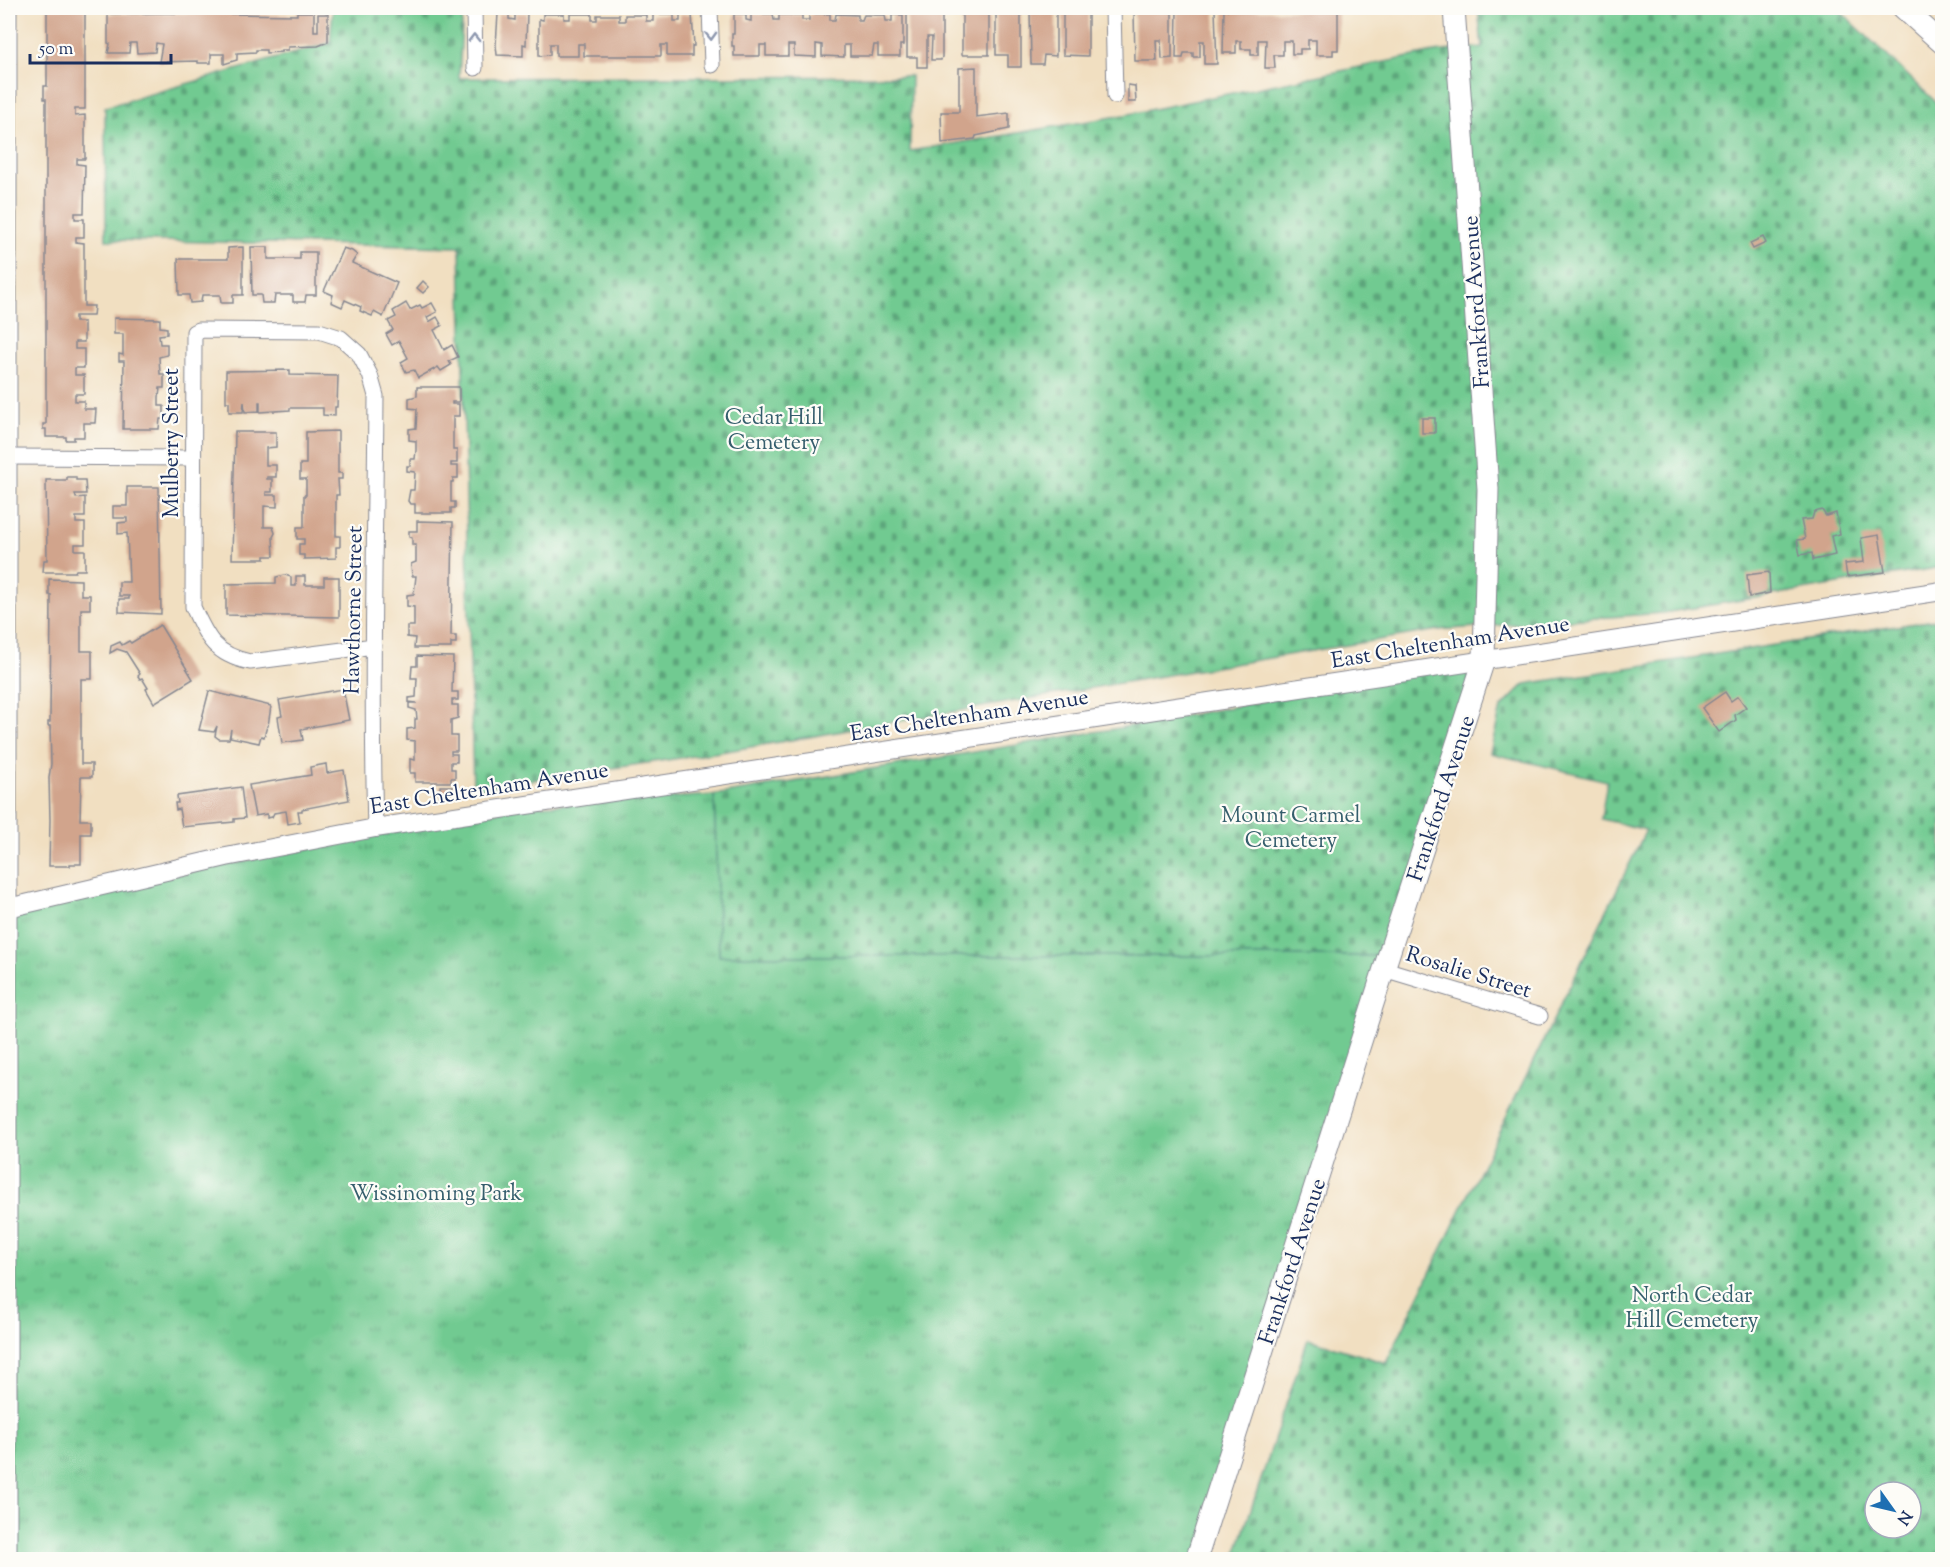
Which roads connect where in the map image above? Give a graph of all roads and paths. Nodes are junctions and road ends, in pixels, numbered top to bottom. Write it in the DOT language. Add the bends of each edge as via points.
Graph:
graph roads {
  1 [pos="9,8"];
  2 [pos="474,8"];
  3 [pos="710,8"];
  4 [pos="1113,8"];
  5 [pos="1454,8"];
  6 [pos="1903,8"];
  7 [pos="1942,43"];
  8 [pos="712,64"];
  9 [pos="475,68"];
  10 [pos="1115,96"];
  11 [pos="237,332"];
  12 [pos="8,457"];
  13 [pos="193,458"];
  14 [pos="1942,591"];
  15 [pos="374,646"];
  16 [pos="1484,660"];
  17 [pos="375,828"];
  18 [pos="9,907"];
  19 [pos="1384,969"];
  20 [pos="1540,1016"];
  21 [pos="9,1374"];
  22 [pos="9,1560"];
  23 [pos="1196,1560"];
  1 -- 12 [label="street"];
  9 -- 2 [label="street, one-way"];
  3 -- 8 [label="street, one-way"];
  4 -- 10 [label="street"];
  5 -- 16 [label="main road, Frankford Avenue" via="1488,489"];
  6 -- 7 [label="main road"];
  11 -- 13 [label="street, Mulberry Street" via="194,332"];
  11 -- 15 [label="street, Hawthorne Street" via="319,331 341,338 359,354 370,375 375,392"];
  12 -- 13 [label="street"];
  12 -- 18 [label="street"];
  13 -- 15 [label="street, Mulberry Street" via="194,607 219,651 250,662"];
  14 -- 16 [label="street, East Cheltenham Avenue"];
  15 -- 17 [label="street, Hawthorne Street"];
  16 -- 17 [label="street, East Cheltenham Avenue"];
  16 -- 19 [label="main road, Frankford Avenue"];
  17 -- 18 [label="street, East Cheltenham Avenue" via="226,857"];
  18 -- 21 [label="street"];
  19 -- 20 [label="street, Rosalie Street"];
  19 -- 23 [label="main road, Frankford Avenue"];
  21 -- 22 [label="street"];
}
